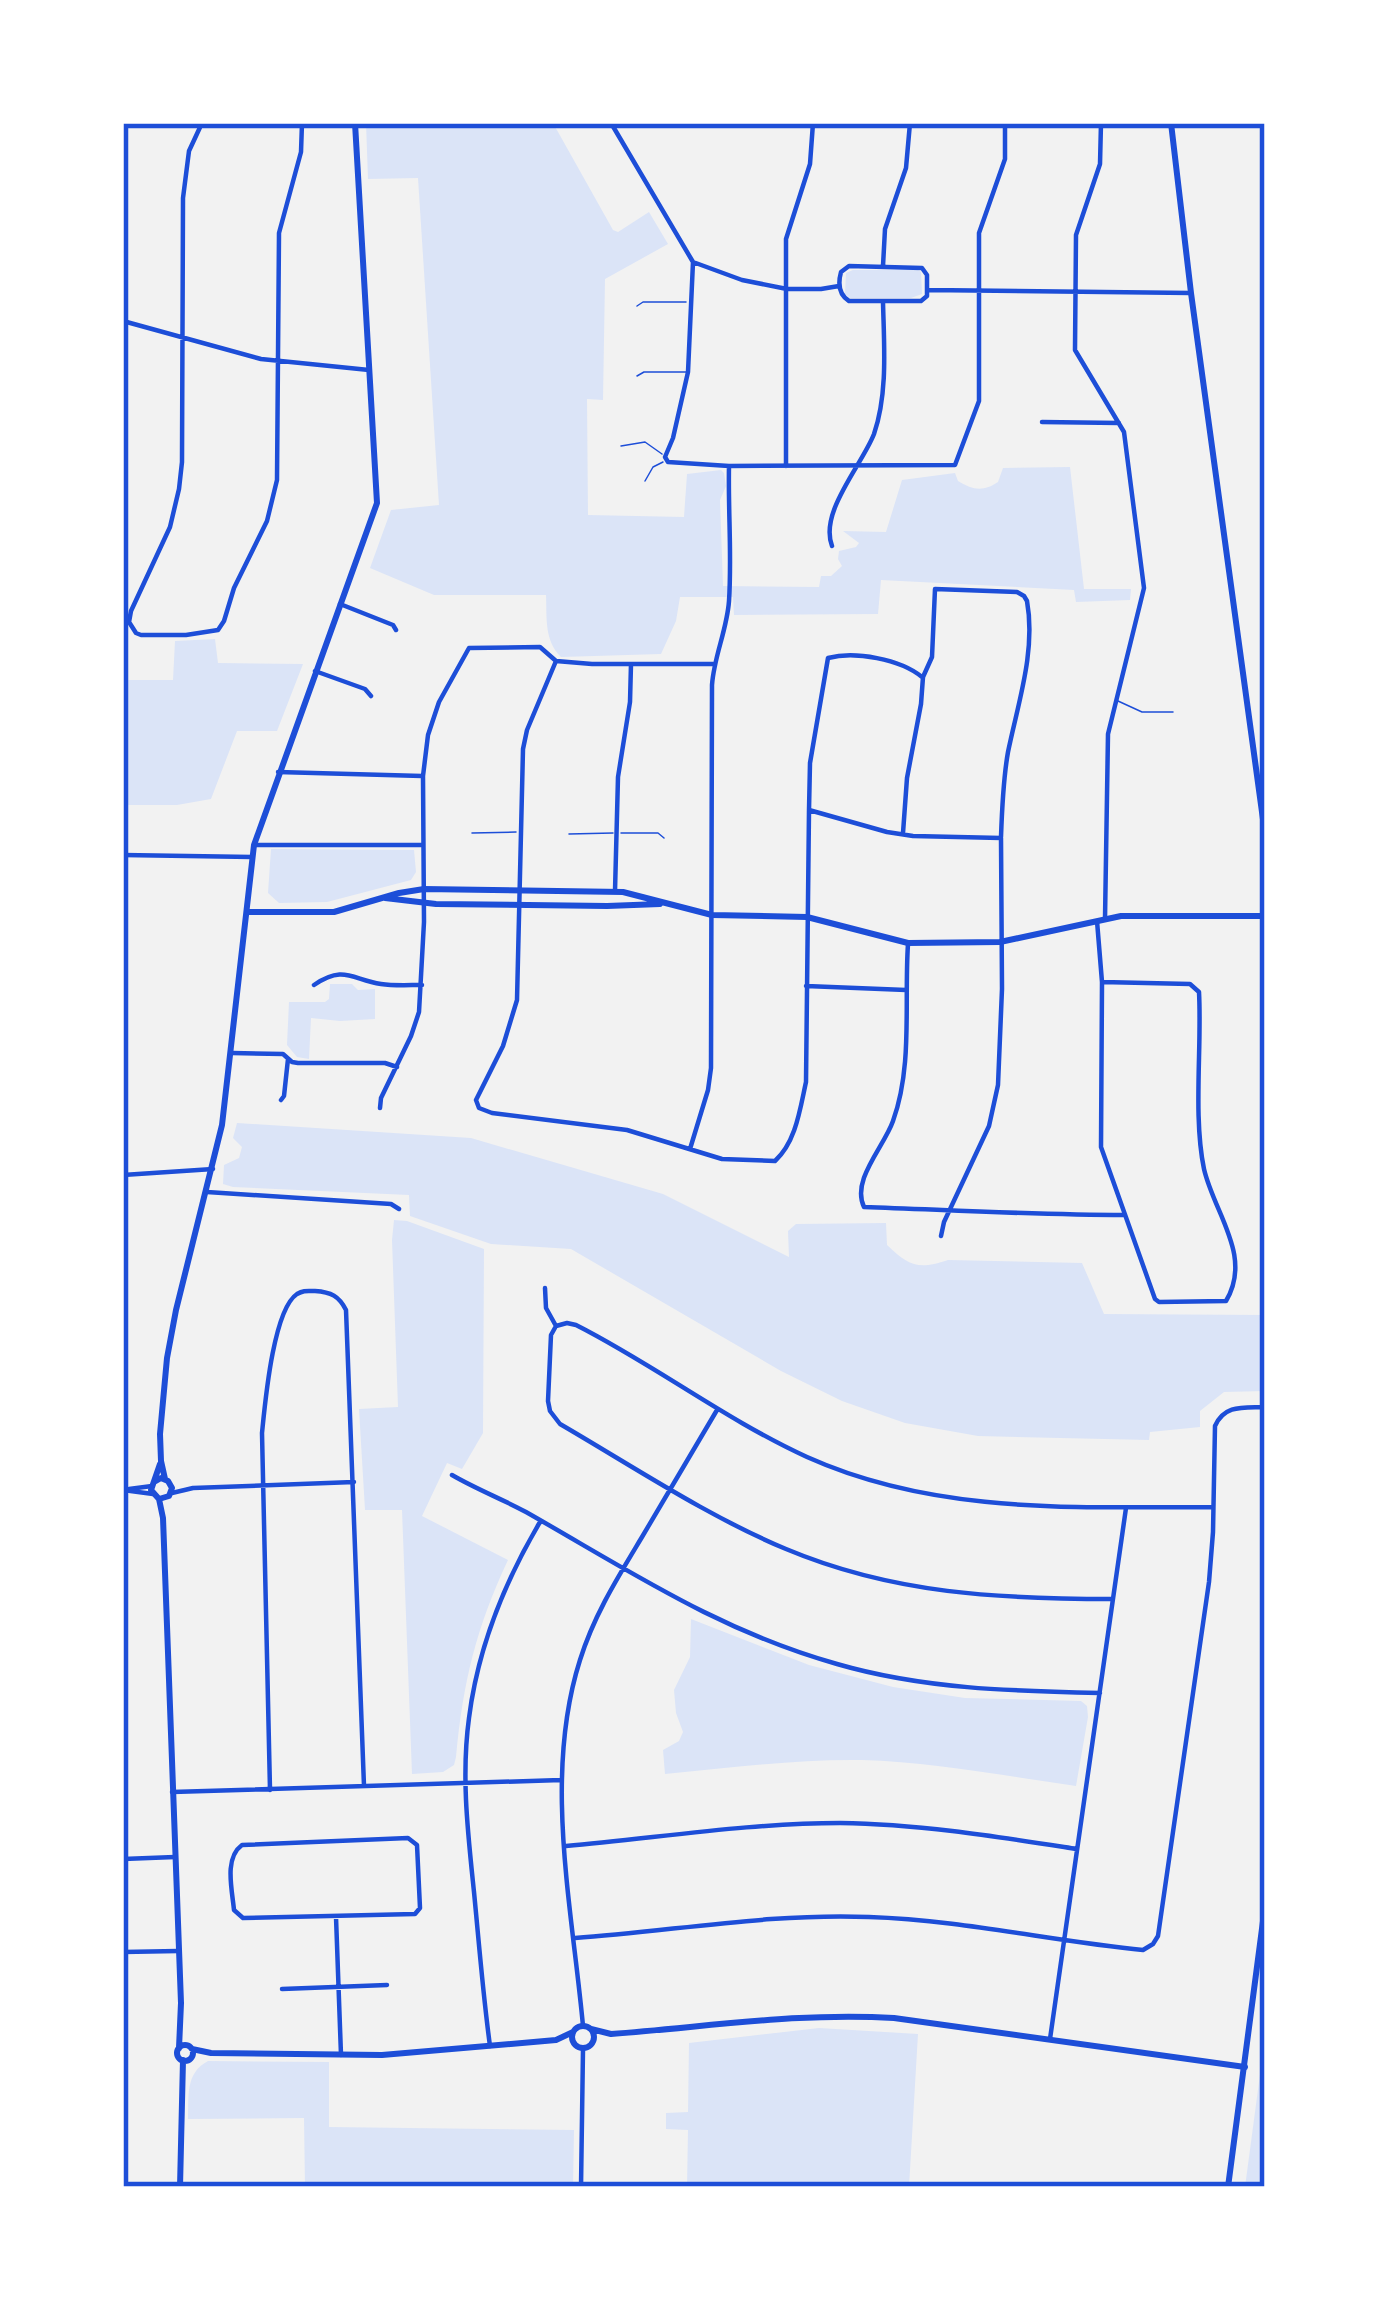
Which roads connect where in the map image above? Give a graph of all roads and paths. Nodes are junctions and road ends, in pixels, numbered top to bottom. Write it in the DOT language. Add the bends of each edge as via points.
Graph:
graph roads {
  1 [pos="202,123"];
  2 [pos="302,123"];
  3 [pos="356,123"];
  4 [pos="611,123"];
  5 [pos="813,123"];
  6 [pos="910,123"];
  7 [pos="1006,123"];
  8 [pos="1101,123"];
  9 [pos="1171,123"];
  10 [pos="693,262"];
  11 [pos="883,266"];
  12 [pos="839,286"];
  13 [pos="788,289"];
  14 [pos="928,290"];
  15 [pos="979,292"];
  16 [pos="1075,293"];
  17 [pos="1191,293"];
  18 [pos="691,302"];
  19 [pos="883,302"];
  20 [pos="637,306"];
  21 [pos="123,321"];
  22 [pos="182,338"];
  23 [pos="279,362"];
  24 [pos="369,370"];
  25 [pos="688,372"];
  26 [pos="637,376"];
  27 [pos="1042,422"];
  28 [pos="1119,423"];
  29 [pos="621,446"];
  30 [pos="666,459"];
  31 [pos="729,466"];
  32 [pos="786,466"];
  33 [pos="858,466"];
  34 [pos="645,481"];
  35 [pos="832,546"];
  36 [pos="340,604"];
  37 [pos="396,630"];
  38 [pos="556,661"];
  39 [pos="631,664"];
  40 [pos="713,664"];
  41 [pos="315,671"];
  42 [pos="922,677"];
  43 [pos="371,696"];
  44 [pos="1114,700"];
  45 [pos="1173,712"];
  46 [pos="278,772"];
  47 [pos="423,776"];
  48 [pos="809,810"];
  49 [pos="520,832"];
  50 [pos="472,833"];
  51 [pos="616,833"];
  52 [pos="903,833"];
  53 [pos="569,834"];
  54 [pos="1265,834"];
  55 [pos="664,838"];
  56 [pos="1001,838"];
  57 [pos="254,845"];
  58 [pos="424,845"];
  59 [pos="123,855"];
  60 [pos="252,857"];
  61 [pos="424,890"];
  62 [pos="520,890"];
  63 [pos="615,891"];
  64 [pos="386,898"];
  65 [pos="423,904"];
  66 [pos="663,904"];
  67 [pos="520,905"];
  68 [pos="247,912"];
  69 [pos="712,915"];
  70 [pos="1265,916"];
  71 [pos="807,917"];
  72 [pos="1101,919"];
  73 [pos="1000,942"];
  74 [pos="908,943"];
  75 [pos="1102,982"];
  76 [pos="314,985"];
  77 [pos="422,985"];
  78 [pos="806,986"];
  79 [pos="906,990"];
  80 [pos="231,1052"];
  81 [pos="288,1059"];
  82 [pos="397,1067"];
  83 [pos="281,1100"];
  84 [pos="380,1108"];
  85 [pos="690,1149"];
  86 [pos="212,1168"];
  87 [pos="123,1175"];
  88 [pos="207,1192"];
  89 [pos="400,1209"];
  90 [pos="951,1210"];
  91 [pos="1124,1215"];
  92 [pos="941,1237"];
  93 [pos="545,1288"];
  94 [pos="556,1326"];
  95 [pos="1265,1407"];
  96 [pos="718,1409"];
  97 [pos="452,1475"];
  98 [pos="354,1482"];
  99 [pos="262,1486"];
  100 [pos="161,1489"];
  101 [pos="670,1489"];
  102 [pos="123,1490"];
  103 [pos="1213,1507"];
  104 [pos="1126,1508"];
  105 [pos="541,1521"];
  106 [pos="622,1569"];
  107 [pos="1113,1599"];
  108 [pos="1100,1693"];
  109 [pos="561,1780"];
  110 [pos="466,1782"];
  111 [pos="364,1786"];
  112 [pos="270,1790"];
  113 [pos="172,1792"];
  114 [pos="566,1846"];
  115 [pos="1077,1849"];
  116 [pos="175,1857"];
  117 [pos="123,1859"];
  118 [pos="1265,1906"];
  119 [pos="336,1916"];
  120 [pos="575,1938"];
  121 [pos="1064,1942"];
  122 [pos="178,1951"];
  123 [pos="123,1952"];
  124 [pos="387,1985"];
  125 [pos="339,1986"];
  126 [pos="282,1988"];
  127 [pos="181,2026"];
  128 [pos="587,2027"];
  129 [pos="573,2032"];
  130 [pos="611,2035"];
  131 [pos="1050,2039"];
  132 [pos="556,2040"];
  133 [pos="593,2043"];
  134 [pos="574,2044"];
  135 [pos="490,2046"];
  136 [pos="583,2049"];
  137 [pos="189,2053"];
  138 [pos="341,2055"];
  139 [pos="1245,2067"];
  140 [pos="180,2187"];
  141 [pos="581,2187"];
  142 [pos="1228,2187"];
  1 -- 22 [label="street" via="183,198"];
  2 -- 23 [label="street" via="280,233"];
  3 -- 24 [label="street"];
  4 -- 10 [label="street"];
  5 -- 13 [label="street" via="810,164 787,232"];
  6 -- 11 [label="street"];
  7 -- 15 [label="street" via="1005,159 979,233"];
  8 -- 16 [label="street" via="1100,164 1076,235"];
  9 -- 17 [label="street"];
  10 -- 13 [label="street"];
  10 -- 18 [label="street"];
  11 -- 12 [label="street" via="844,268"];
  11 -- 14 [label="street" via="922,268"];
  12 -- 13 [label="street"];
  12 -- 19 [label="street" via="849,301"];
  13 -- 32 [label="street"];
  14 -- 15 [label="street"];
  14 -- 19 [label="street" via="921,301"];
  15 -- 16 [label="street"];
  15 -- 33 [label="street" via="979,401 959,460"];
  16 -- 17 [label="street"];
  16 -- 28 [label="street" via="1076,355"];
  17 -- 54 [label="street"];
  18 -- 20 [label="lane"];
  18 -- 25 [label="street"];
  19 -- 33 [label="street" via="881,410"];
  21 -- 22 [label="street"];
  22 -- 23 [label="street"];
  22 -- 23 [label="street" via="179,489 133,605 130,622 141,635 210,633 224,621 272,506"];
  23 -- 24 [label="street"];
  24 -- 36 [label="street" via="377,503"];
  25 -- 26 [label="lane"];
  25 -- 30 [label="street"];
  27 -- 28 [label="street"];
  28 -- 44 [label="street" via="1144,588"];
  29 -- 30 [label="lane" via="645,442"];
  30 -- 31 [label="street"];
  30 -- 34 [label="lane"];
  31 -- 32 [label="street"];
  31 -- 40 [label="street" via="729,602"];
  32 -- 33 [label="street"];
  33 -- 35 [label="street" via="833,515"];
  36 -- 37 [label="street"];
  36 -- 41 [label="street"];
  38 -- 39 [label="street"];
  38 -- 47 [label="street" via="540,646 469,648 439,701"];
  38 -- 49 [label="street" via="523,749"];
  39 -- 40 [label="street"];
  39 -- 51 [label="street"];
  40 -- 69 [label="street"];
  41 -- 43 [label="street"];
  41 -- 46 [label="street"];
  42 -- 48 [label="street" via="881,660 828,658"];
  42 -- 52 [label="street"];
  42 -- 56 [label="street" via="932,656 935,589 1024,596 1028,641"];
  44 -- 45 [label="lane" via="1142,712"];
  44 -- 72 [label="street"];
  46 -- 47 [label="street"];
  46 -- 57 [label="street"];
  47 -- 58 [label="street"];
  48 -- 52 [label="street"];
  48 -- 71 [label="street"];
  49 -- 50 [label="lane"];
  49 -- 62 [label="street"];
  51 -- 53 [label="lane"];
  51 -- 55 [label="lane"];
  51 -- 63 [label="street"];
  52 -- 56 [label="street"];
  56 -- 73 [label="street"];
  57 -- 58 [label="street"];
  57 -- 60 [label="street"];
  58 -- 61 [label="street"];
  59 -- 60 [label="street"];
  60 -- 68 [label="street"];
  61 -- 62 [label="street"];
  61 -- 64 [label="street"];
  61 -- 65 [label="street"];
  62 -- 63 [label="street"];
  62 -- 67 [label="street"];
  63 -- 66 [label="street"];
  64 -- 65 [label="street"];
  64 -- 68 [label="street" via="323,913"];
  65 -- 67 [label="street"];
  65 -- 77 [label="street"];
  66 -- 67 [label="street"];
  66 -- 69 [label="street"];
  67 -- 85 [label="street" via="517,1000 476,1100 481,1110 614,1127"];
  68 -- 80 [label="street"];
  69 -- 71 [label="street"];
  69 -- 85 [label="street" via="711,1068"];
  70 -- 72 [label="street"];
  71 -- 74 [label="street"];
  71 -- 78 [label="street"];
  72 -- 73 [label="street"];
  72 -- 75 [label="street"];
  73 -- 74 [label="street"];
  73 -- 90 [label="street" via="998,1085 989,1126"];
  74 -- 79 [label="street"];
  75 -- 91 [label="street" via="1101,1147"];
  75 -- 91 [label="street" via="1190,984 1199,992 1202,1154 1235,1262 1226,1301 1155,1299"];
  76 -- 77 [label="street" via="345,974"];
  77 -- 82 [label="street"];
  78 -- 79 [label="street"];
  78 -- 85 [label="street" via="806,1082 785,1151 776,1161"];
  79 -- 90 [label="street" via="900,1096 860,1197 863,1207"];
  80 -- 81 [label="street"];
  80 -- 86 [label="street"];
  81 -- 82 [label="street"];
  81 -- 83 [label="street"];
  82 -- 84 [label="street"];
  86 -- 87 [label="street"];
  86 -- 88 [label="street"];
  88 -- 89 [label="street"];
  88 -- 100 [label="street" via="167,1358"];
  90 -- 91 [label="street"];
  90 -- 92 [label="street"];
  93 -- 94 [label="street"];
  94 -- 96 [label="street" via="588,1331"];
  94 -- 101 [label="street" via="549,1344 554,1417"];
  95 -- 103 [label="street" via="1232,1408 1219,1417"];
  96 -- 101 [label="street"];
  96 -- 104 [label="street" via="809,1458 910,1491 995,1504"];
  97 -- 105 [label="street"];
  98 -- 99 [label="street"];
  98 -- 99 [label="street" via="346,1310 334,1295 306,1291 288,1304 278,1330"];
  98 -- 111 [label="street"];
  99 -- 100 [label="street"];
  99 -- 112 [label="street"];
  100 -- 102 [label="street"];
  100 -- 113 [label="street"];
  101 -- 106 [label="street"];
  101 -- 107 [label="street" via="789,1551 911,1586 988,1597"];
  103 -- 104 [label="street"];
  103 -- 121 [label="street" via="1158,1936 1143,1950"];
  104 -- 107 [label="street"];
  105 -- 106 [label="street"];
  105 -- 110 [label="street" via="484,1646"];
  106 -- 108 [label="street" via="742,1632 841,1666 953,1687"];
  106 -- 109 [label="street" via="580,1660"];
  107 -- 108 [label="street"];
  108 -- 115 [label="street"];
  109 -- 110 [label="street"];
  109 -- 114 [label="street"];
  110 -- 111 [label="street"];
  110 -- 135 [label="street"];
  111 -- 112 [label="street"];
  112 -- 113 [label="street"];
  113 -- 116 [label="street"];
  114 -- 115 [label="street" via="836,1823"];
  114 -- 120 [label="street"];
  115 -- 121 [label="street"];
  116 -- 117 [label="street"];
  116 -- 122 [label="street"];
  118 -- 139 [label="street"];
  119 -- 119 [label="street" via="239,1916 234,1851 415,1842 417,1912"];
  119 -- 125 [label="street"];
  120 -- 121 [label="street" via="870,1916"];
  120 -- 128 [label="street"];
  121 -- 131 [label="street"];
  122 -- 123 [label="street"];
  122 -- 127 [label="street"];
  124 -- 125 [label="street"];
  125 -- 126 [label="street"];
  125 -- 138 [label="street"];
  127 -- 137 [label="street"];
  127 -- 137 [label="street" via="178,2054"];
  128 -- 129 [label="street"];
  128 -- 130 [label="street"];
  128 -- 133 [label="street"];
  129 -- 132 [label="street"];
  129 -- 134 [label="street"];
  130 -- 131 [label="street" via="857,2016"];
  130 -- 133 [label="street"];
  131 -- 139 [label="street"];
  132 -- 134 [label="street"];
  132 -- 135 [label="street"];
  133 -- 136 [label="street"];
  134 -- 136 [label="street"];
  135 -- 138 [label="street"];
  136 -- 141 [label="street"];
  137 -- 138 [label="street"];
  137 -- 140 [label="street"];
  139 -- 142 [label="street"];
}
